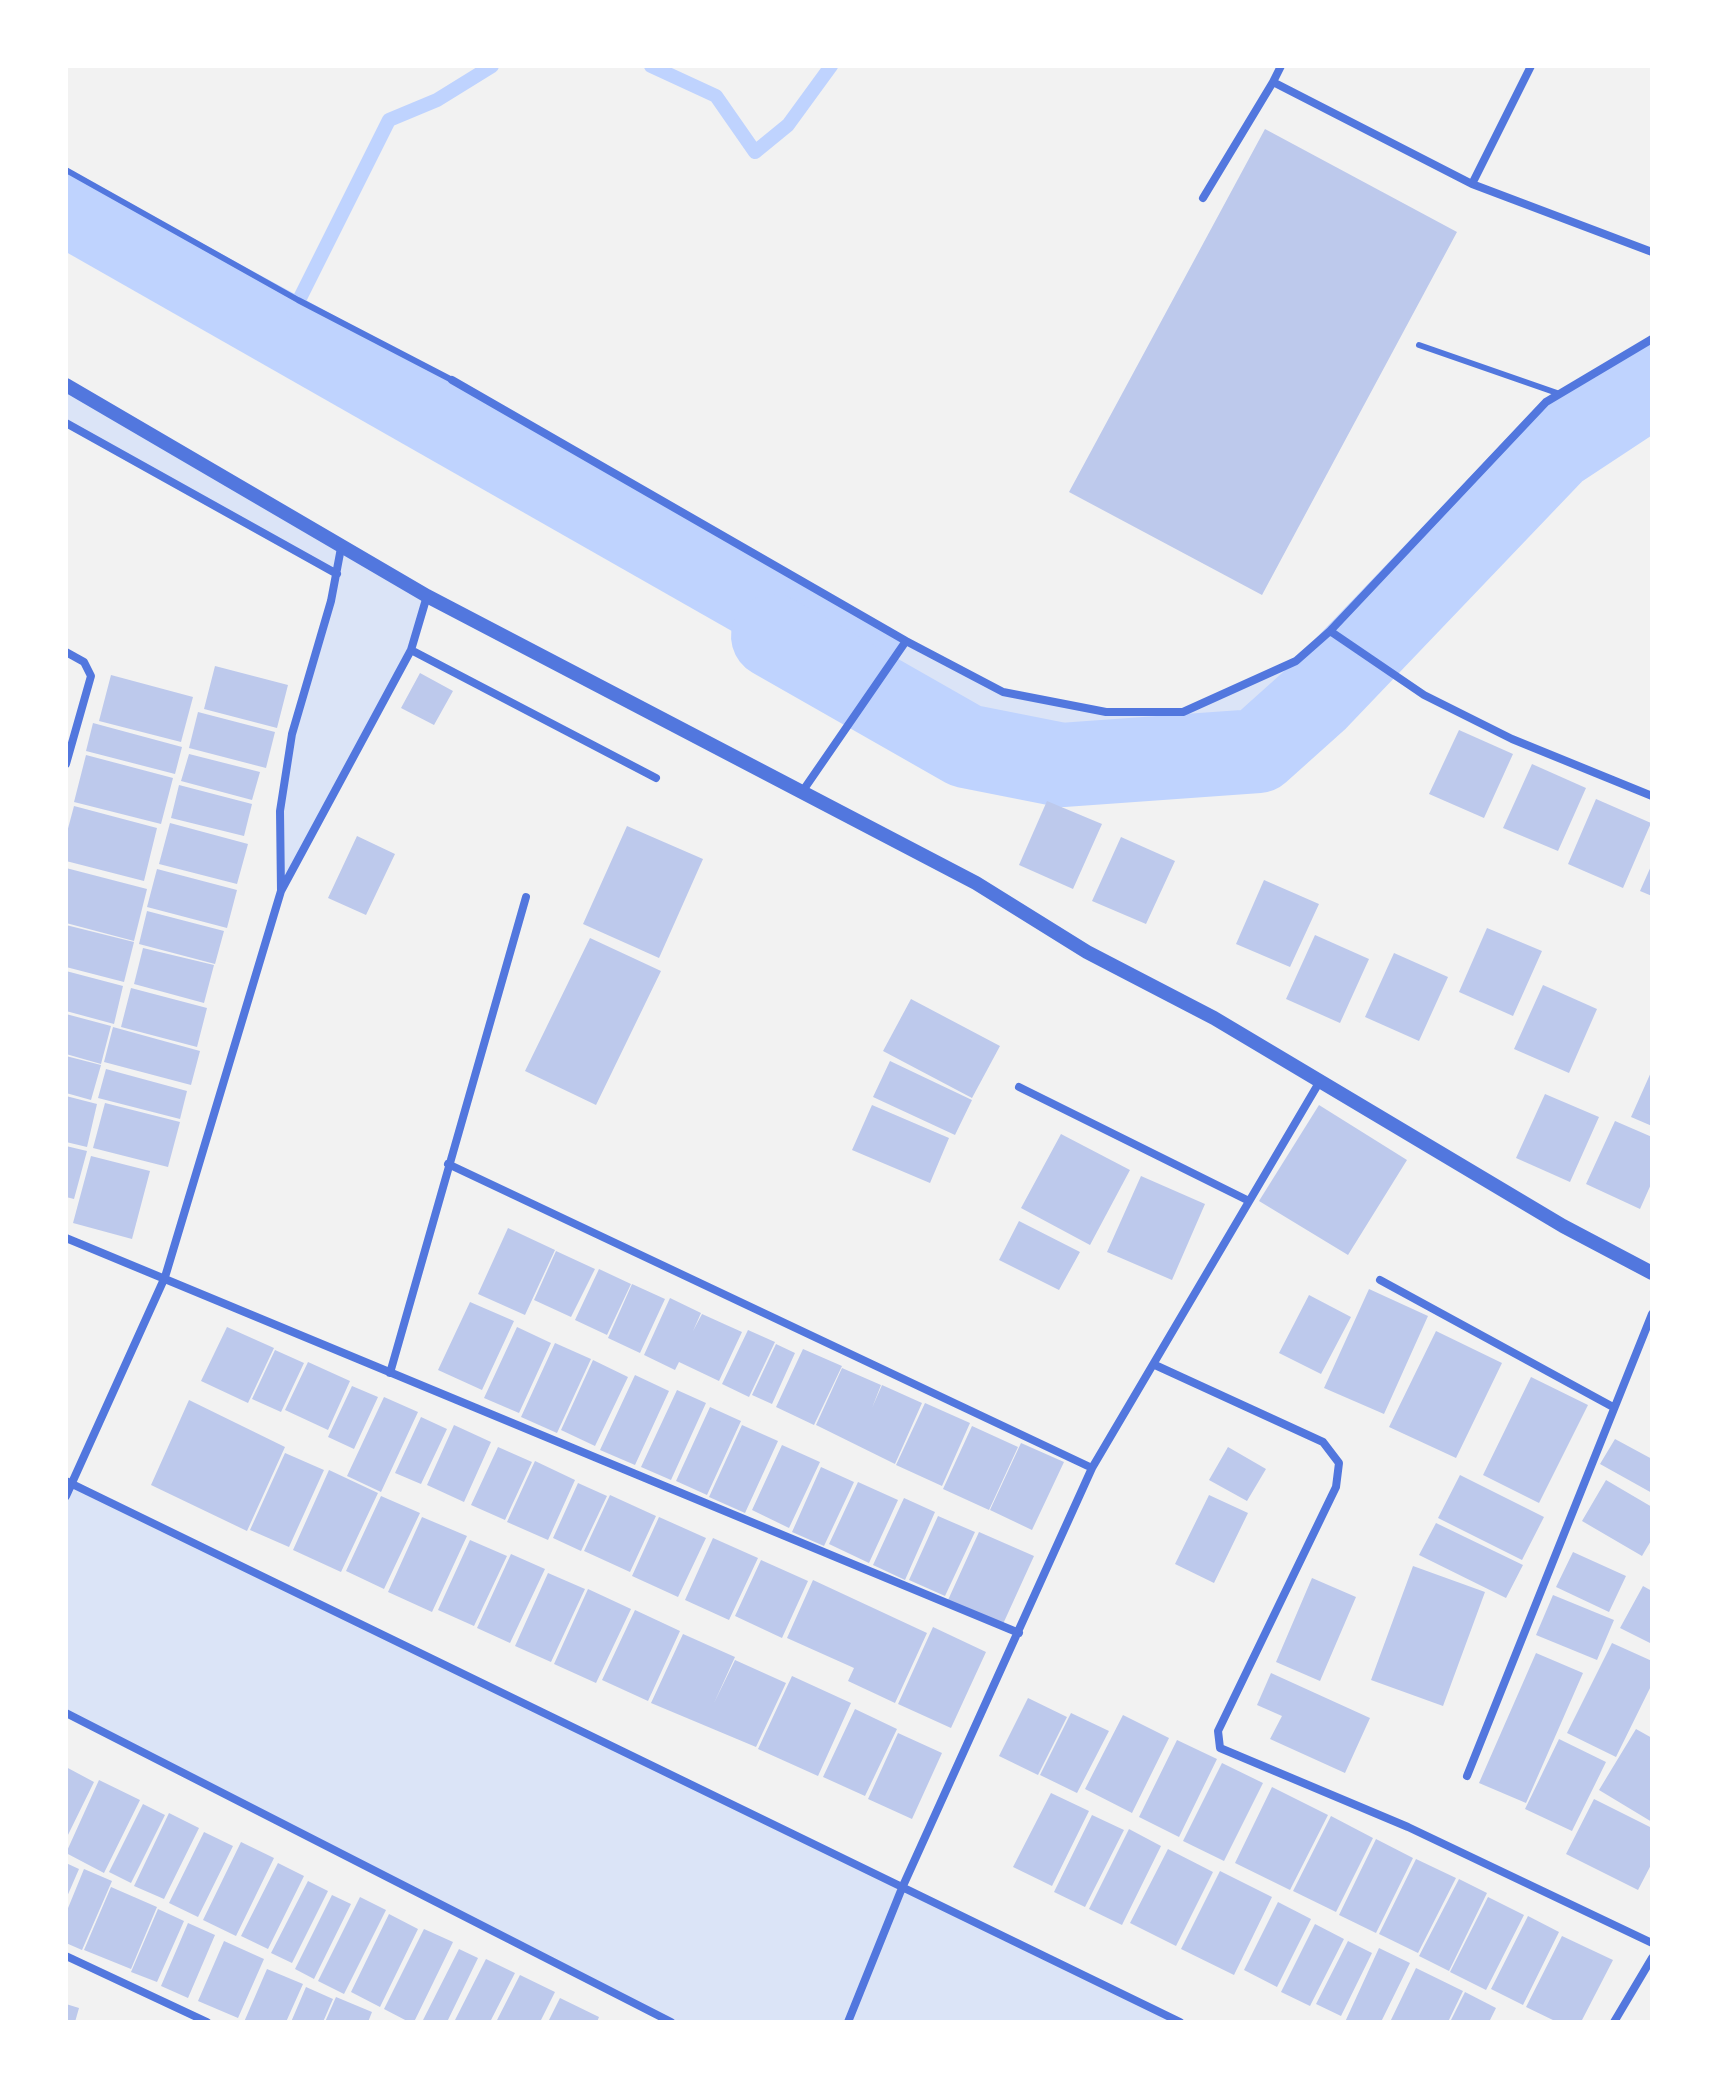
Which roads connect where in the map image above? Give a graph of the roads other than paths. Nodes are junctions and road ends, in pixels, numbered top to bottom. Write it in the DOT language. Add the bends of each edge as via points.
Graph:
graph roads {
  1 [pos="1281,66"];
  2 [pos="1531,66"];
  3 [pos="1273,82"];
  4 [pos="66,170"];
  5 [pos="1472,184"];
  6 [pos="1203,198"];
  7 [pos="1652,252"];
  8 [pos="1652,339"];
  9 [pos="1419,345"];
  10 [pos="452,380"];
  11 [pos="66,385"];
  12 [pos="1557,393"];
  13 [pos="66,423"];
  14 [pos="341,548"];
  15 [pos="337,574"];
  16 [pos="427,596"];
  17 [pos="1330,631"];
  18 [pos="906,641"];
  19 [pos="411,650"];
  20 [pos="66,652"];
  21 [pos="66,764"];
  22 [pos="656,778"];
  23 [pos="805,788"];
  24 [pos="1652,796"];
  25 [pos="281,891"];
  26 [pos="526,897"];
  27 [pos="1321,1080"];
  28 [pos="1019,1087"];
  29 [pos="448,1164"];
  30 [pos="1247,1200"];
  31 [pos="66,1238"];
  32 [pos="1652,1273"];
  33 [pos="165,1277"];
  34 [pos="1380,1280"];
  35 [pos="1652,1314"];
  36 [pos="1155,1365"];
  37 [pos="390,1373"];
  38 [pos="1613,1407"];
  39 [pos="1092,1468"];
  40 [pos="70,1482"];
  41 [pos="66,1496"];
  42 [pos="1019,1633"];
  43 [pos="66,1713"];
  44 [pos="1467,1776"];
  45 [pos="902,1888"];
  46 [pos="1652,1943"];
  47 [pos="66,1956"];
  48 [pos="1652,1958"];
  49 [pos="207,2022"];
  50 [pos="671,2022"];
  51 [pos="848,2022"];
  52 [pos="1180,2022"];
  53 [pos="1614,2022"];
  1 -- 3 [label="street"];
  2 -- 5 [label="street"];
  3 -- 5 [label="street"];
  3 -- 6 [label="street"];
  4 -- 10 [label="lane"];
  5 -- 7 [label="street"];
  8 -- 12 [label="street"];
  9 -- 12 [label="lane"];
  10 -- 18 [label="street"];
  11 -- 14 [label="street"];
  12 -- 17 [label="street"];
  13 -- 15 [label="street"];
  14 -- 15 [label="street"];
  14 -- 16 [label="street"];
  15 -- 25 [label="street" via="292,734 280,811"];
  16 -- 19 [label="street"];
  16 -- 23 [label="street"];
  17 -- 18 [label="street" via="1296,661 1183,712 1106,712 1003,692"];
  17 -- 24 [label="street" via="1424,695 1512,739"];
  18 -- 23 [label="street"];
  19 -- 22 [label="street"];
  19 -- 25 [label="street"];
  20 -- 21 [label="street" via="84,662 91,676"];
  23 -- 27 [label="street"];
  25 -- 33 [label="street"];
  26 -- 29 [label="street"];
  27 -- 30 [label="street"];
  27 -- 32 [label="street" via="1563,1226"];
  28 -- 30 [label="street"];
  29 -- 37 [label="street"];
  29 -- 39 [label="street"];
  30 -- 36 [label="street"];
  31 -- 33 [label="street"];
  33 -- 37 [label="street"];
  33 -- 40 [label="street"];
  34 -- 38 [label="street"];
  35 -- 38 [label="street"];
  36 -- 39 [label="street"];
  36 -- 46 [label="street" via="1323,1442 1339,1463 1336,1487 1218,1731 1220,1748 1395,1821"];
  37 -- 42 [label="street"];
  38 -- 44 [label="street"];
  39 -- 42 [label="street"];
  40 -- 41 [label="street"];
  40 -- 45 [label="street"];
  42 -- 45 [label="street"];
  43 -- 50 [label="street"];
  45 -- 51 [label="street"];
  45 -- 52 [label="street"];
  47 -- 49 [label="street"];
  48 -- 53 [label="street"];
}
